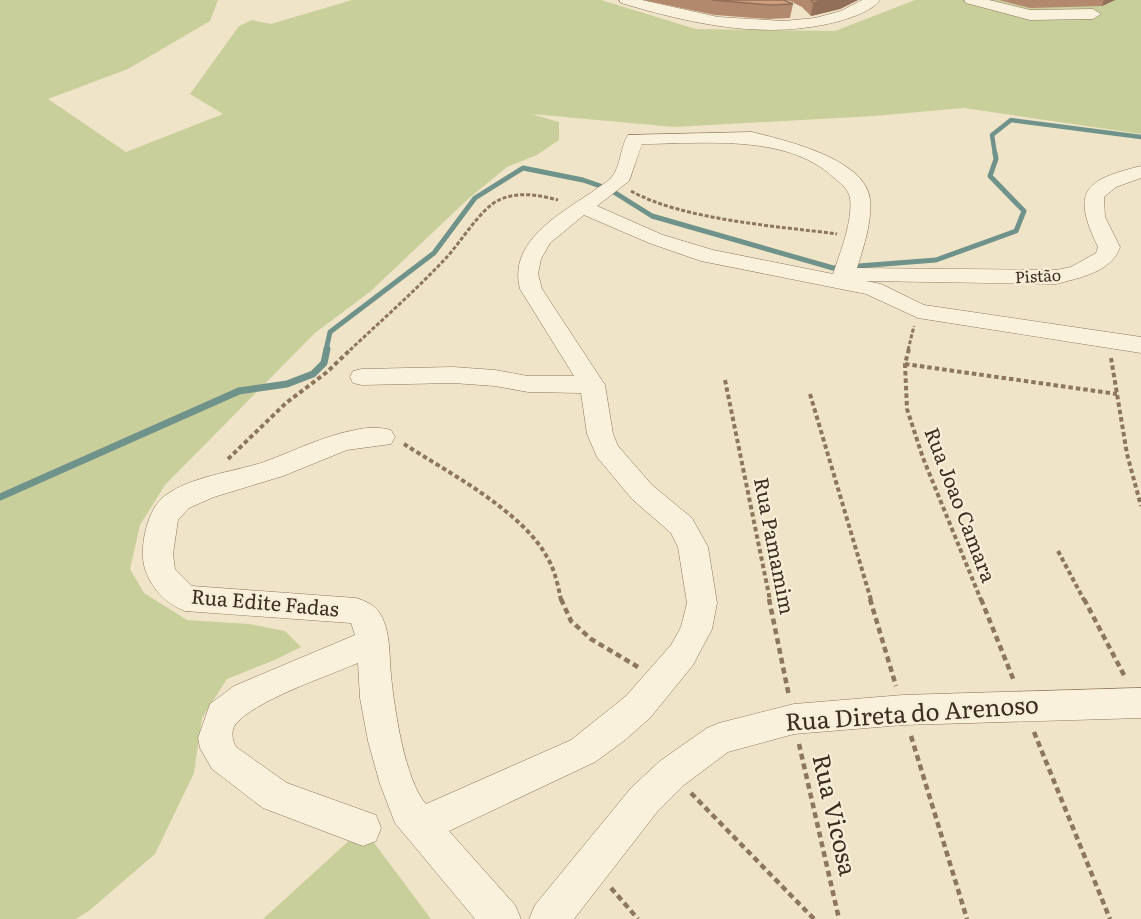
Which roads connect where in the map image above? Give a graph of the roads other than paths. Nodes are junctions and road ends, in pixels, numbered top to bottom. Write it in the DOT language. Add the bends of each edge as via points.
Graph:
graph roads {
  1 [pos="626,0"];
  2 [pos="873,0"];
  3 [pos="971,0"];
  4 [pos="1093,14"];
  5 [pos="1141,172"];
  6 [pos="584,208"];
  7 [pos="843,278"];
  8 [pos="1141,345"];
  9 [pos="362,377"];
  10 [pos="592,385"];
  11 [pos="382,437"];
  12 [pos="373,642"];
  13 [pos="1140,703"];
  14 [pos="419,826"];
  15 [pos="363,828"];
  16 [pos="501,919"];
  17 [pos="549,919"];
  1 -- 2 [label="street" via="684,16 757,26 801,17 840,15"];
  3 -- 4 [label="street" via="1029,15"];
  5 -- 7 [label="street, Pistão" via="1119,177 1094,194 1091,206 1109,247 1106,256 1078,272 1034,278 890,273"];
  6 -- 7 [label="street" via="656,239 709,256"];
  6 -- 7 [label="street" via="622,177 637,138 753,138 819,158 847,176 856,187 860,199 856,236"];
  6 -- 10 [label="street" via="542,239 530,259 527,274 542,309"];
  7 -- 8 [label="street" via="918,311"];
  9 -- 10 [label="street" via="453,375 548,386"];
  10 -- 14 [label="street" via="606,450 642,492 682,526 693,547 702,603 696,629 662,680 630,714 583,751"];
  11 -- 12 [label="street, Rua Edite Fadas" via="357,438 190,495 171,506 162,521 157,558 164,581 185,598 356,611 369,623"];
  12 -- 14 [label="street, Rua Edite Fadas" via="377,699 395,773 408,811"];
  12 -- 15 [label="street" via="246,696 222,715 215,738 224,758 276,796"];
  13 -- 17 [label="street, Rua Direta do Arenoso" via="903,710 794,718 719,739 672,773 644,800"];
  14 -- 16 [label="street, Rua Edite Fadas"];
}
